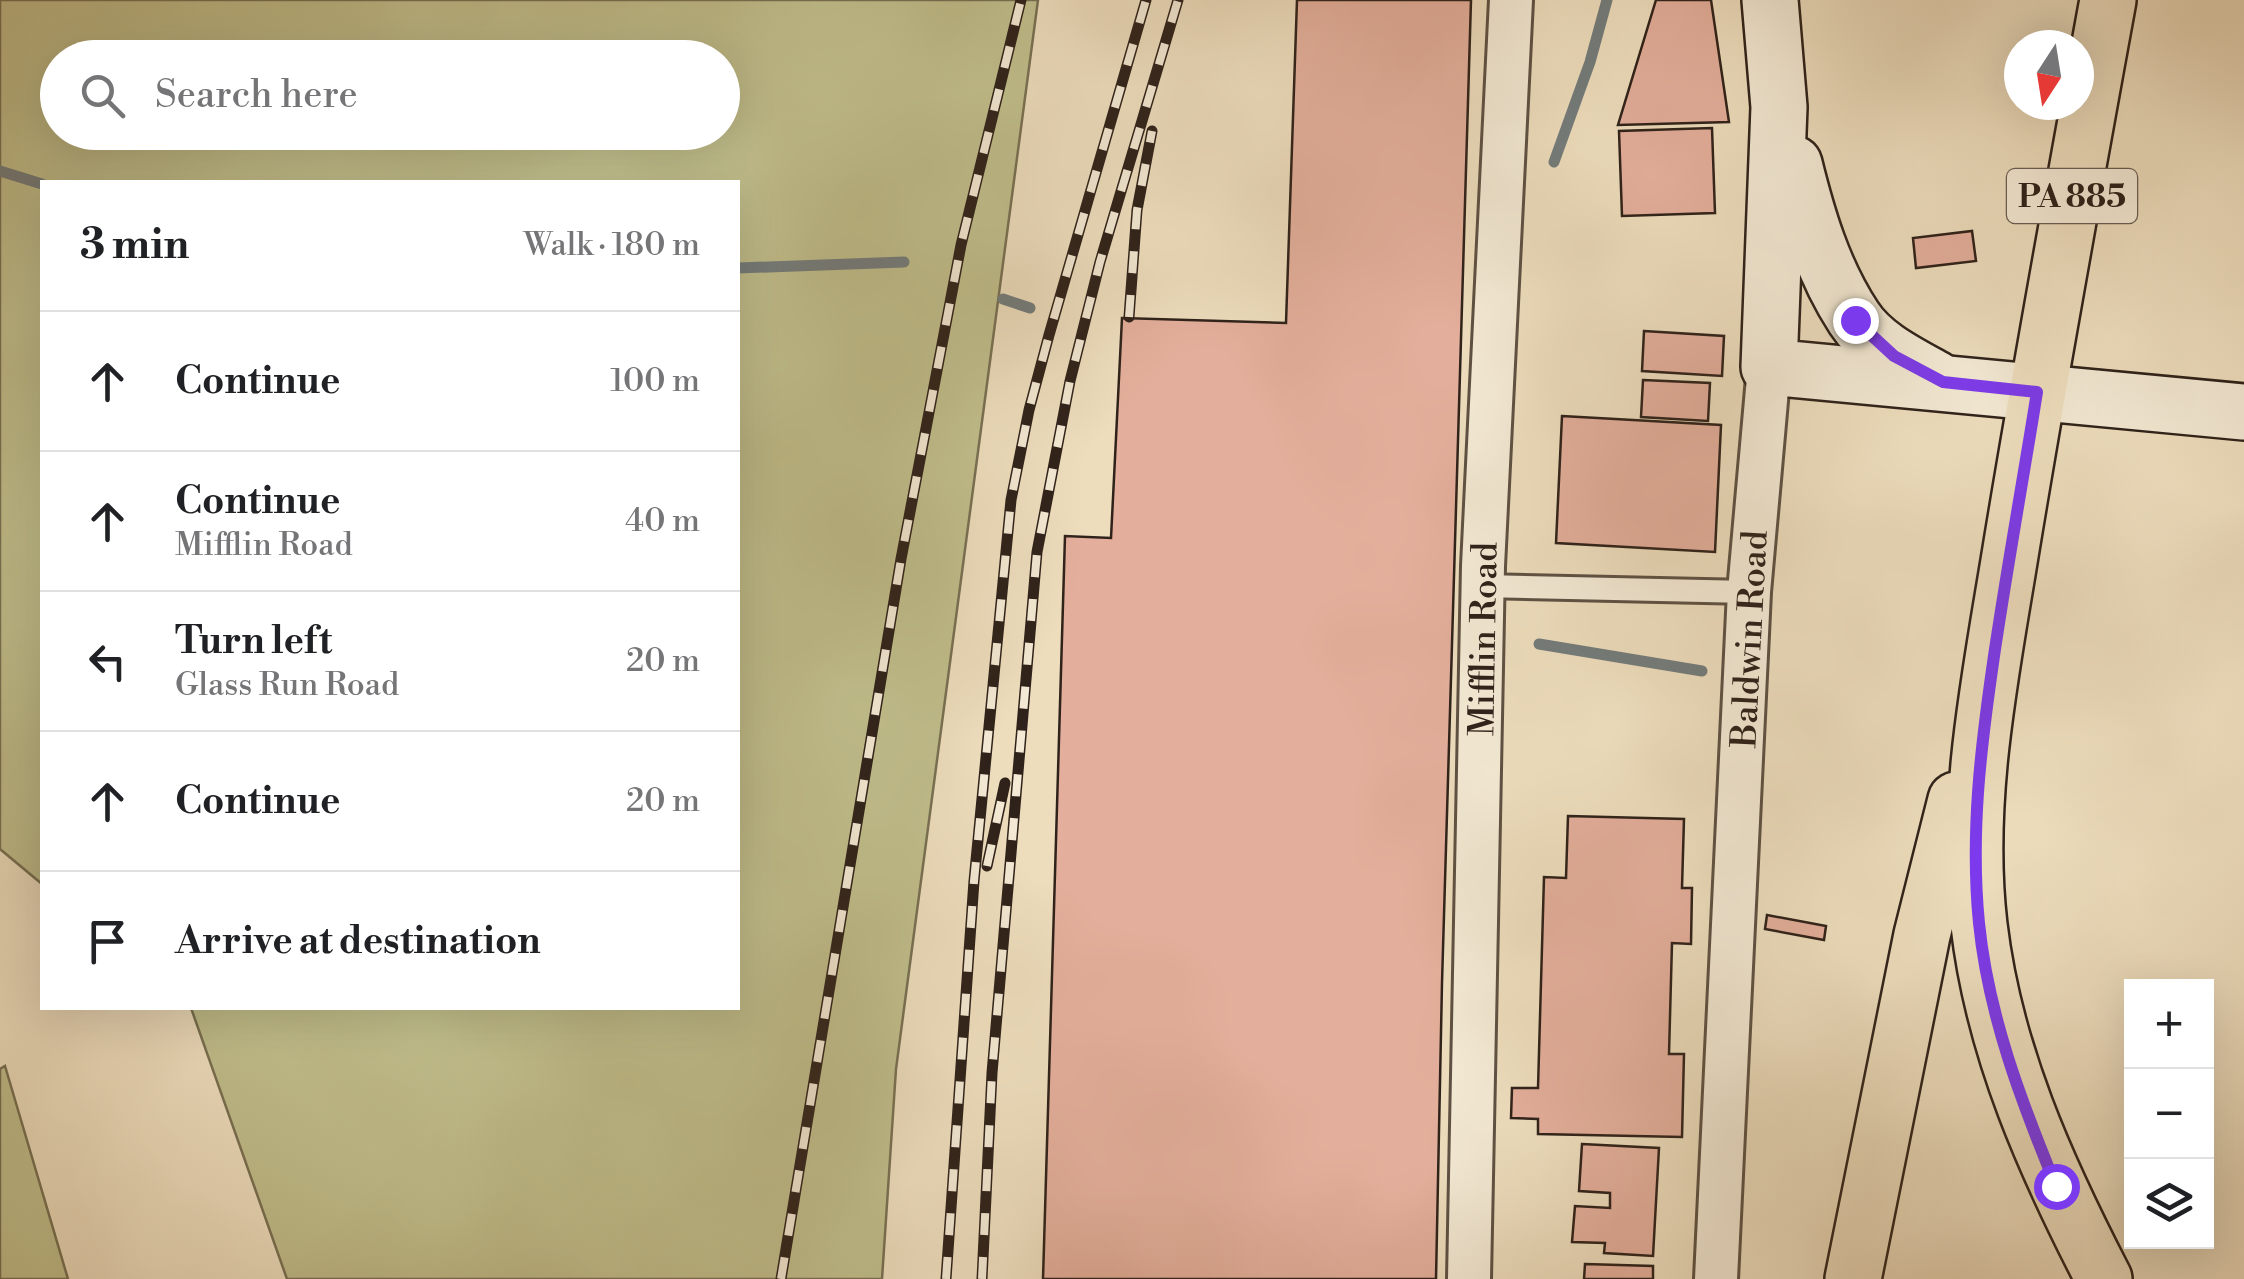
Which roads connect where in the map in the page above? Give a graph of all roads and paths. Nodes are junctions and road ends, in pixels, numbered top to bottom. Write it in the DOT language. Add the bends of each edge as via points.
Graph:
graph roads {
  1 [pos="1510,0"];
  2 [pos="1770,0"];
  3 [pos="2108,0"];
  4 [pos="1779,107"];
  5 [pos="1769,367"];
  6 [pos="1943,382"];
  7 [pos="2037,392"];
  8 [pos="2244,412"];
  9 [pos="1483,586"];
  10 [pos="1749,592"];
  11 [pos="1998,632"];
  12 [pos="1469,1279"];
  13 [pos="1716,1279"];
  14 [pos="1853,1279"];
  15 [pos="2104,1279"];
  1 -- 9 [label="street, Mifflin Road"];
  2 -- 4 [label="main road, Baldwin Road"];
  3 -- 7 [label="main road, PA 885"];
  4 -- 5 [label="main road, Baldwin Road"];
  4 -- 6 [label="main road" via="1810,230 1855,320 1894,356"];
  5 -- 6 [label="main road"];
  5 -- 10 [label="street, Baldwin Road"];
  6 -- 7 [label="main road"];
  7 -- 8 [label="main road"];
  7 -- 11 [label="main road, PA 885"];
  9 -- 10 [label="lane"];
  9 -- 12 [label="street, Mifflin Road"];
  10 -- 13 [label="street, Baldwin Road"];
  11 -- 14 [label="main road" via="1922,935"];
  11 -- 15 [label="main road, PA 885" via="1980,757 1979,926 2017,1090"];
}
